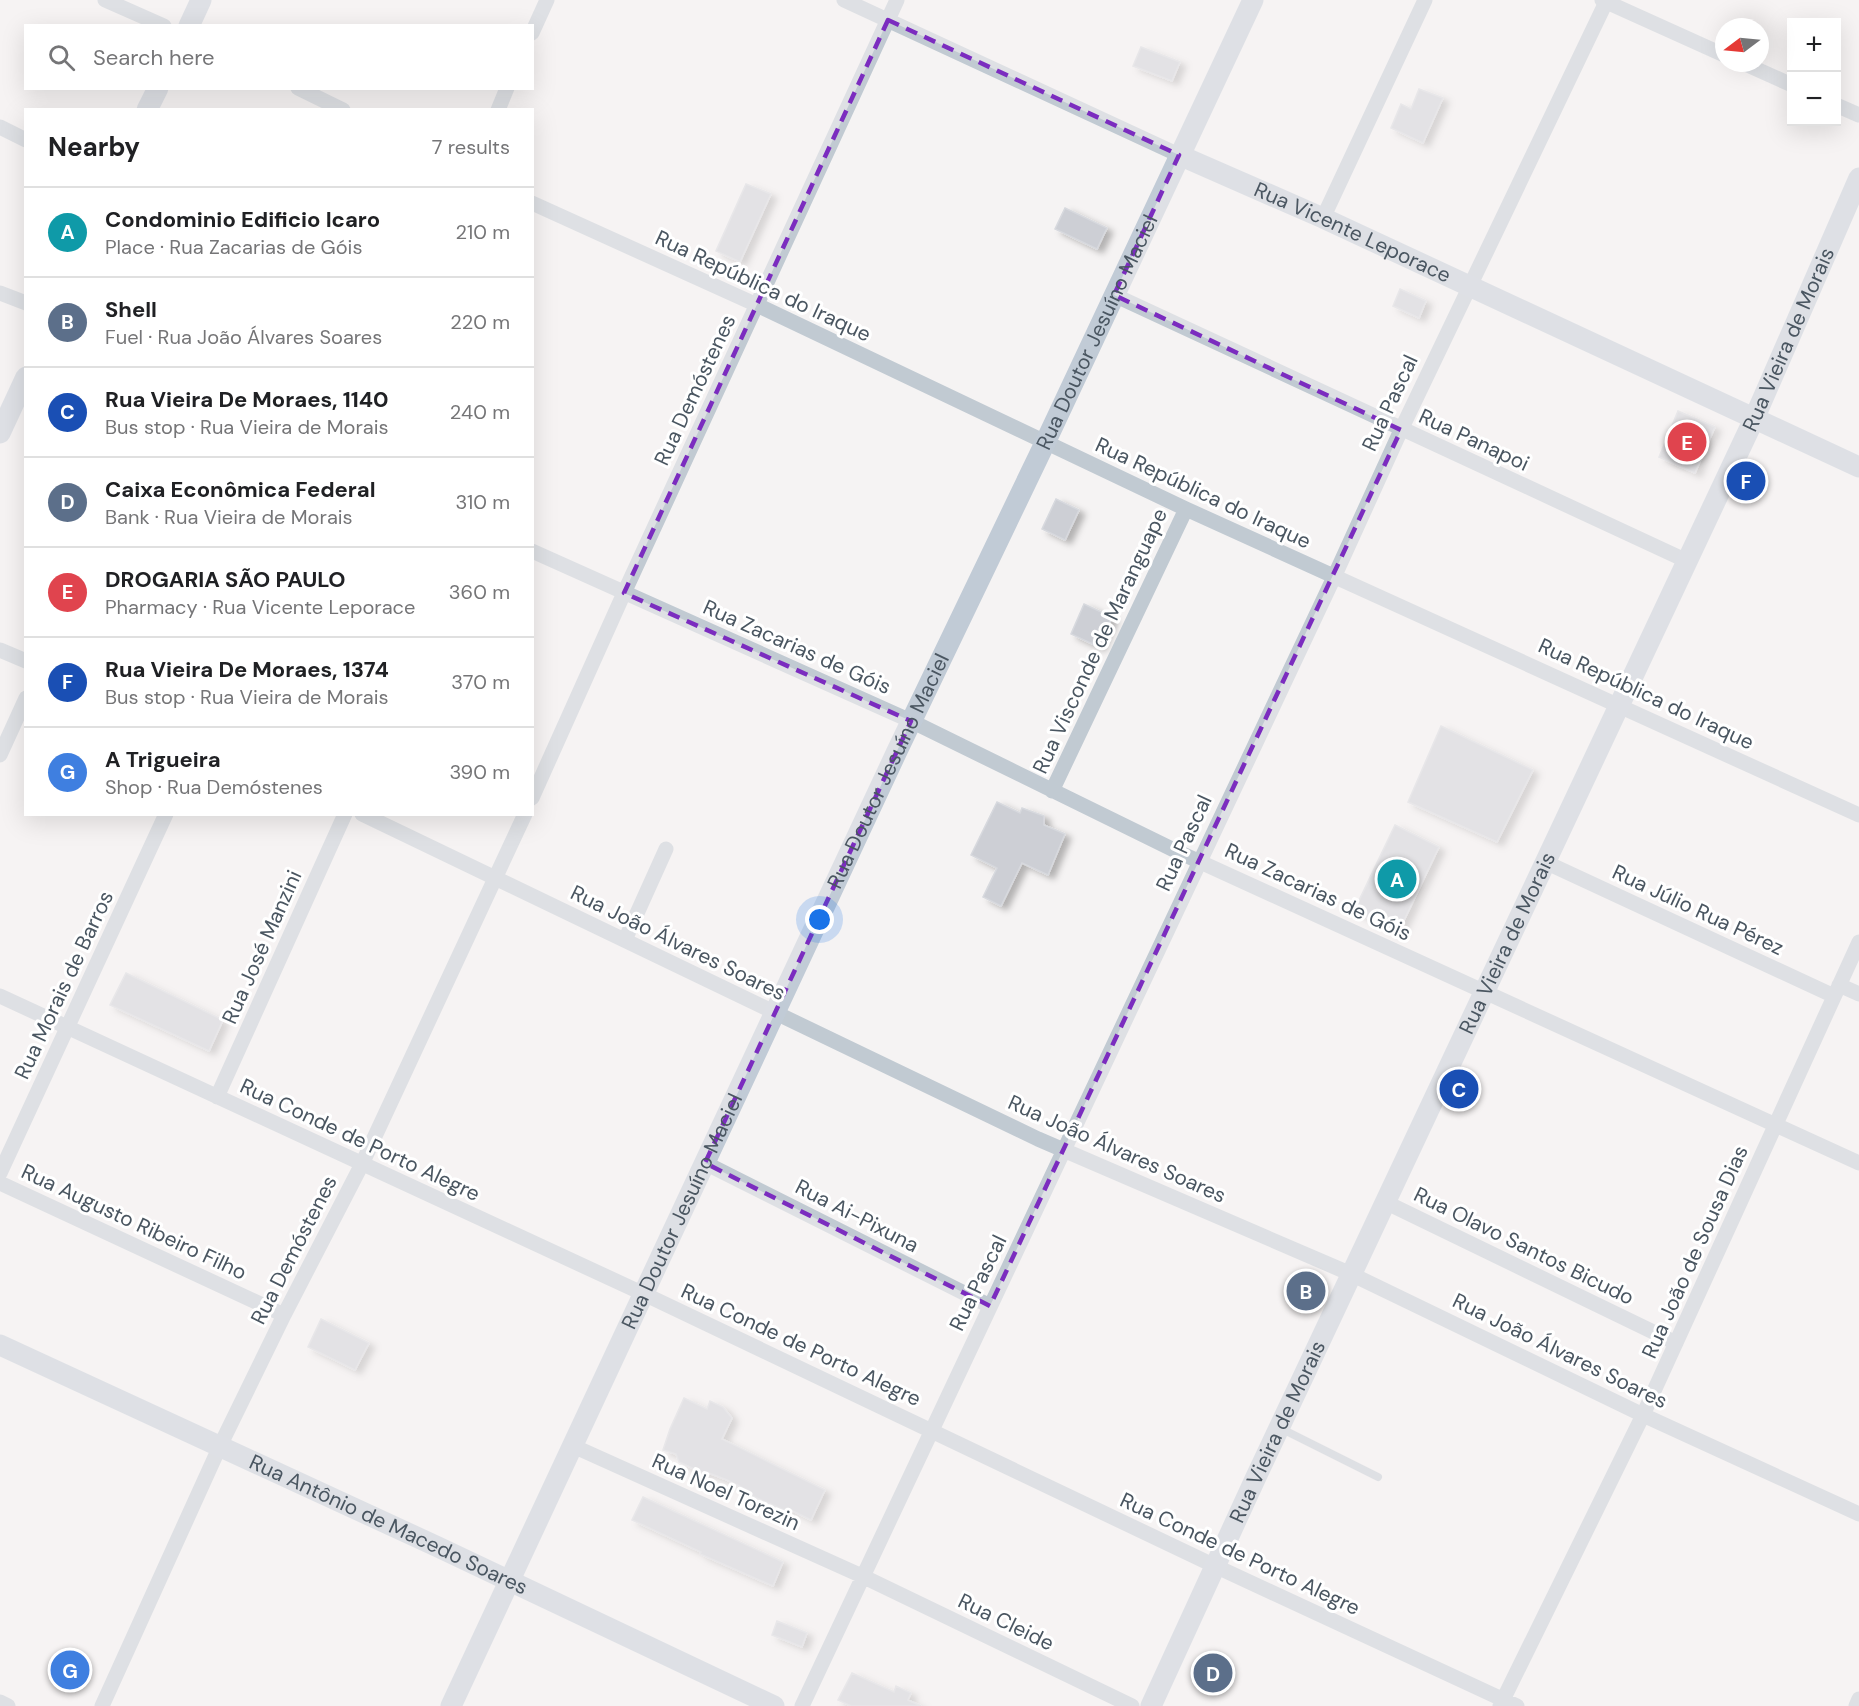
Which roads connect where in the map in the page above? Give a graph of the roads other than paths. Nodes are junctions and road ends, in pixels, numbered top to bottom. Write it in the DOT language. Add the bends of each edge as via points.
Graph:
graph roads {
  1 [pos="105,0"];
  2 [pos="201,0"];
  3 [pos="547,0"];
  4 [pos="844,0"];
  5 [pos="897,0"];
  6 [pos="1253,0"];
  7 [pos="1425,0"];
  8 [pos="1605,1"];
  9 [pos="888,20"];
  10 [pos="159,24"];
  11 [pos="190,24"];
  12 [pos="534,29"];
  13 [pos="1715,51"];
  14 [pos="1763,72"];
  15 [pos="1787,83"];
  16 [pos="157,90"];
  17 [pos="302,90"];
  18 [pos="506,90"];
  19 [pos="1841,107"];
  20 [pos="148,108"];
  21 [pos="338,108"];
  22 [pos="499,108"];
  23 [pos="1859,115"];
  24 [pos="0,128"];
  25 [pos="24,139"];
  26 [pos="1179,155"];
  27 [pos="1859,178"];
  28 [pos="534,204"];
  29 [pos="1323,218"];
  30 [pos="1471,287"];
  31 [pos="1114,295"];
  32 [pos="12,298"];
  33 [pos="757,305"];
  34 [pos="24,311"];
  35 [pos="24,381"];
  36 [pos="1754,419"];
  37 [pos="1401,430"];
  38 [pos="0,433"];
  39 [pos="1045,443"];
  40 [pos="1859,467"];
  41 [pos="1186,509"];
  42 [pos="534,551"];
  43 [pos="1687,561"];
  44 [pos="1335,575"];
  45 [pos="624,594"];
  46 [pos="0,650"];
  47 [pos="24,660"];
  48 [pos="24,702"];
  49 [pos="1619,705"];
  50 [pos="911,721"];
  51 [pos="0,755"];
  52 [pos="1052,791"];
  53 [pos="534,794"];
  54 [pos="1859,815"];
  55 [pos="165,816"];
  56 [pos="344,816"];
  57 [pos="366,816"];
  58 [pos="524,816"];
  59 [pos="666,849"];
  60 [pos="1199,860"];
  61 [pos="1545,862"];
  62 [pos="496,878"];
  63 [pos="625,940"];
  64 [pos="1859,942"];
  65 [pos="1836,991"];
  66 [pos="1485,992"];
  67 [pos="1859,994"];
  68 [pos="0,996"];
  69 [pos="775,1013"];
  70 [pos="68,1027"];
  71 [pos="217,1097"];
  72 [pos="1775,1125"];
  73 [pos="1064,1151"];
  74 [pos="705,1163"];
  75 [pos="1859,1163"];
  76 [pos="363,1164"];
  77 [pos="0,1173"];
  78 [pos="0,1183"];
  79 [pos="1385,1202"];
  80 [pos="1351,1274"];
  81 [pos="644,1294"];
  82 [pos="990,1306"];
  83 [pos="284,1315"];
  84 [pos="1676,1343"];
  85 [pos="0,1345"];
  86 [pos="1643,1415"];
  87 [pos="1279,1428"];
  88 [pos="930,1430"];
  89 [pos="220,1446"];
  90 [pos="573,1446"];
  91 [pos="1378,1477"];
  92 [pos="1859,1514"];
  93 [pos="1215,1566"];
  94 [pos="862,1576"];
  95 [pos="510,1581"];
  96 [pos="1859,1699"];
  97 [pos="0,1702"];
  98 [pos="1506,1704"];
  99 [pos="8,1706"];
  100 [pos="102,1706"];
  101 [pos="451,1706"];
  102 [pos="774,1706"];
  103 [pos="802,1706"];
  104 [pos="1132,1706"];
  105 [pos="1151,1706"];
  106 [pos="1856,1706"];
  1 -- 10 [label="street"];
  2 -- 11 [label="street"];
  3 -- 12 [label="street"];
  4 -- 9 [label="street, Rua Vicente Leporace"];
  5 -- 9 [label="street, Rua Demóstenes"];
  6 -- 26 [label="street, Rua Doutor Jesuíno Maciel"];
  7 -- 29 [label="street"];
  8 -- 13 [label="street"];
  8 -- 30 [label="street, Rua Pascal"];
  9 -- 26 [label="street, Rua Vicente Leporace"];
  9 -- 33 [label="street, Rua Demóstenes"];
  14 -- 15 [label="street"];
  16 -- 20 [label="street"];
  17 -- 21 [label="street"];
  18 -- 22 [label="street"];
  19 -- 23 [label="street"];
  24 -- 25 [label="street"];
  26 -- 29 [label="street, Rua Vicente Leporace"];
  26 -- 31 [label="street, Rua Doutor Jesuíno Maciel"];
  27 -- 36 [label="street, Rua Vieira de Morais"];
  28 -- 33 [label="street, Rua República do Iraque"];
  29 -- 30 [label="street, Rua Vicente Leporace"];
  30 -- 36 [label="street, Rua Vicente Leporace"];
  30 -- 37 [label="street, Rua Pascal"];
  31 -- 37 [label="street, Rua Panapoi"];
  31 -- 39 [label="street, Rua Doutor Jesuíno Maciel"];
  32 -- 34 [label="street"];
  33 -- 39 [label="street, Rua República do Iraque"];
  33 -- 45 [label="street, Rua Demóstenes"];
  35 -- 38 [label="street"];
  36 -- 40 [label="street, Rua Vicente Leporace"];
  36 -- 43 [label="street, Rua Vieira de Morais"];
  37 -- 43 [label="street, Rua Panapoi"];
  37 -- 44 [label="street, Rua Pascal"];
  39 -- 41 [label="street, Rua República do Iraque"];
  39 -- 50 [label="street, Rua Doutor Jesuíno Maciel"];
  41 -- 44 [label="street, Rua República do Iraque"];
  41 -- 52 [label="street, Rua Visconde de Maranguape"];
  42 -- 45 [label="street, Rua Zacarias de Góis"];
  43 -- 49 [label="street, Rua Vieira de Morais"];
  44 -- 49 [label="street, Rua República do Iraque"];
  44 -- 60 [label="street, Rua Pascal"];
  45 -- 50 [label="street, Rua Zacarias de Góis"];
  45 -- 53 [label="street, Rua Demóstenes"];
  46 -- 47 [label="street"];
  48 -- 51 [label="street"];
  49 -- 54 [label="street, Rua República do Iraque"];
  49 -- 61 [label="street, Rua Vieira de Morais"];
  50 -- 52 [label="street, Rua Zacarias de Góis"];
  50 -- 69 [label="street, Rua Doutor Jesuíno Maciel"];
  52 -- 60 [label="street, Rua Zacarias de Góis"];
  55 -- 70 [label="street, Rua Morais de Barros"];
  56 -- 71 [label="street, Rua José Manzini"];
  57 -- 62 [label="street, Rua João Álvares Soares"];
  58 -- 62 [label="street, Rua Demóstenes"];
  59 -- 63 [label="street"];
  60 -- 66 [label="street, Rua Zacarias de Góis"];
  60 -- 73 [label="street, Rua Pascal"];
  61 -- 65 [label="street, Rua Júlio Rua Pérez"];
  61 -- 66 [label="street, Rua Vieira de Morais"];
  62 -- 63 [label="street, Rua João Álvares Soares"];
  62 -- 76 [label="street, Rua Demóstenes"];
  63 -- 69 [label="street, Rua João Álvares Soares"];
  64 -- 65 [label="street, Rua João de Sousa Dias"];
  65 -- 67 [label="street, Rua Júlio Rua Pérez"];
  65 -- 72 [label="street, Rua João de Sousa Dias"];
  66 -- 72 [label="street, Rua Zacarias de Góis"];
  66 -- 79 [label="street, Rua Vieira de Morais"];
  68 -- 70 [label="street, Rua Conde de Porto Alegre"];
  69 -- 73 [label="street, Rua João Álvares Soares"];
  69 -- 74 [label="street, Rua Doutor Jesuíno Maciel"];
  70 -- 71 [label="street, Rua Conde de Porto Alegre"];
  70 -- 77 [label="street, Rua Morais de Barros"];
  71 -- 76 [label="street, Rua Conde de Porto Alegre"];
  72 -- 75 [label="street, Rua Zacarias de Góis"];
  72 -- 84 [label="street, Rua João de Sousa Dias"];
  73 -- 80 [label="street, Rua João Álvares Soares"];
  73 -- 82 [label="street, Rua Pascal"];
  74 -- 81 [label="street, Rua Doutor Jesuíno Maciel"];
  74 -- 82 [label="street, Rua Ai-Pixuna"];
  76 -- 81 [label="street, Rua Conde de Porto Alegre"];
  76 -- 83 [label="street, Rua Demóstenes"];
  78 -- 83 [label="street, Rua Augusto Ribeiro Filho"];
  79 -- 80 [label="street, Rua Vieira de Morais"];
  79 -- 84 [label="street, Rua Olavo Santos Bicudo"];
  80 -- 86 [label="street, Rua João Álvares Soares"];
  80 -- 87 [label="street, Rua Vieira de Morais"];
  81 -- 88 [label="street, Rua Conde de Porto Alegre"];
  81 -- 90 [label="street, Rua Doutor Jesuíno Maciel"];
  82 -- 88 [label="street, Rua Pascal"];
  83 -- 89 [label="street, Rua Demóstenes"];
  84 -- 86 [label="street, Rua João de Sousa Dias"];
  85 -- 89 [label="street, Rua Antônio de Macedo Soares"];
  86 -- 92 [label="street, Rua João Álvares Soares"];
  86 -- 98 [label="street, Rua João de Sousa Dias"];
  87 -- 91 [label="lane"];
  87 -- 93 [label="street, Rua Vieira de Morais"];
  88 -- 93 [label="street, Rua Conde de Porto Alegre"];
  88 -- 94 [label="street, Rua Pascal"];
  89 -- 95 [label="street, Rua Antônio de Macedo Soares"];
  89 -- 100 [label="street, Rua Demóstenes"];
  90 -- 94 [label="street, Rua Noel Torezin"];
  90 -- 95 [label="street, Rua Doutor Jesuíno Maciel"];
  93 -- 98 [label="street, Rua Conde de Porto Alegre"];
  93 -- 105 [label="street, Rua Vieira de Morais"];
  94 -- 103 [label="street, Rua Pascal"];
  94 -- 104 [label="street, Rua Cleide"];
  95 -- 101 [label="street, Rua Doutor Jesuíno Maciel"];
  95 -- 102 [label="street, Rua Antônio de Macedo Soares"];
  96 -- 106 [label="street"];
  97 -- 99 [label="street"];
}
